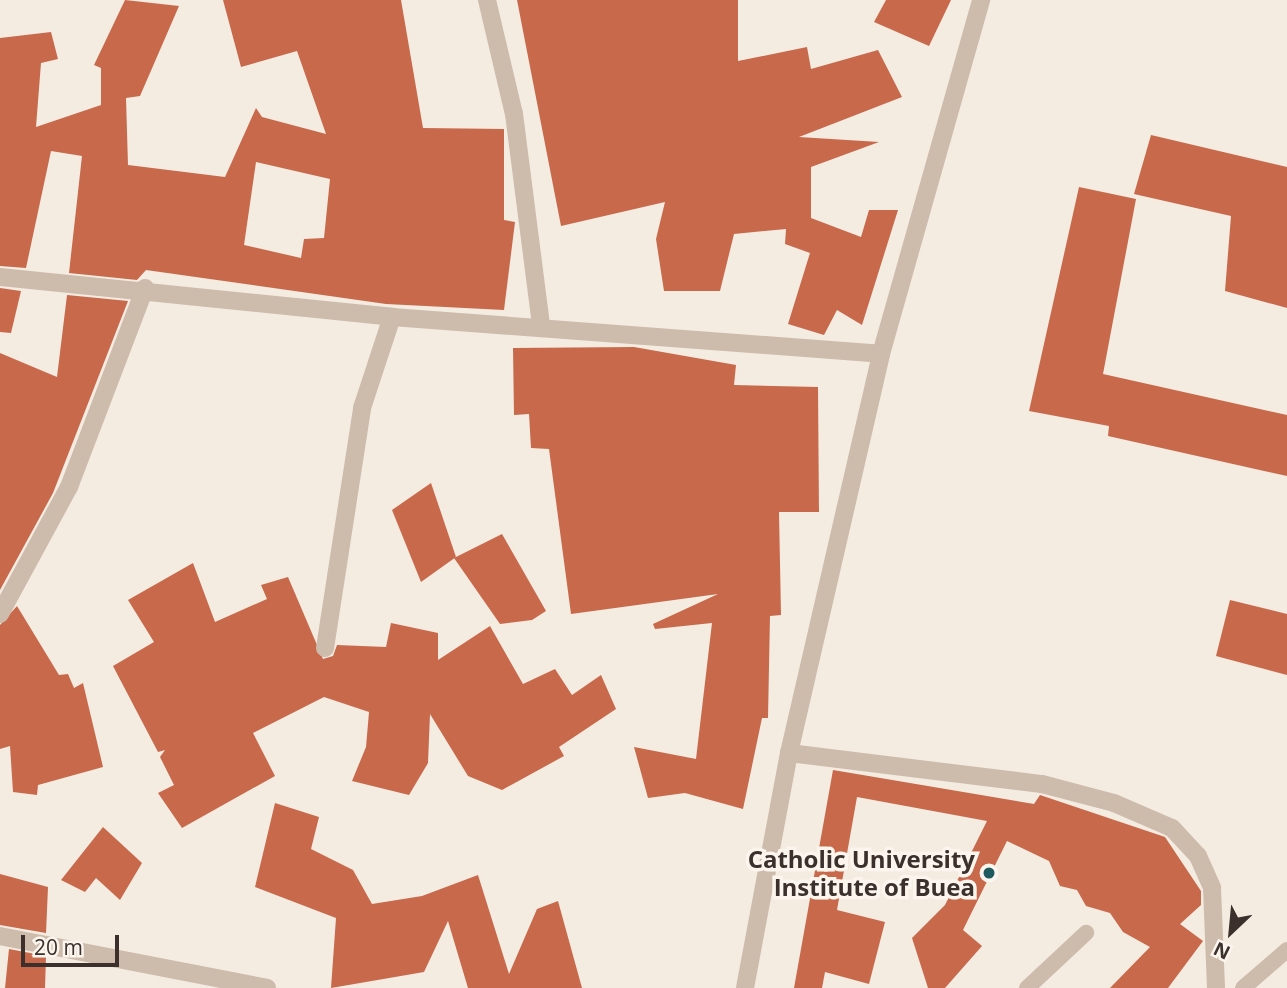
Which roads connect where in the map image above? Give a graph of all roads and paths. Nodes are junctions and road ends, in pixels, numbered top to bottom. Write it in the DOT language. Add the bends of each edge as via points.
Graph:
graph roads {
  1 [pos="487,0"];
  2 [pos="981,0"];
  3 [pos="0,277"];
  4 [pos="145,288"];
  5 [pos="392,317"];
  6 [pos="541,325"];
  7 [pos="881,354"];
  8 [pos="0,614"];
  9 [pos="325,648"];
  10 [pos="789,753"];
  11 [pos="1086,933"];
  12 [pos="0,936"];
  13 [pos="1287,950"];
  14 [pos="267,988"];
  15 [pos="745,988"];
  16 [pos="1027,988"];
  17 [pos="1216,988"];
  18 [pos="1243,988"];
  1 -- 6 [label="street" via="514,114"];
  2 -- 7 [label="street"];
  3 -- 4 [label="street"];
  4 -- 5 [label="street"];
  4 -- 8 [label="street" via="69,487"];
  5 -- 6 [label="street"];
  5 -- 9 [label="street" via="362,408"];
  6 -- 7 [label="street"];
  7 -- 10 [label="street"];
  10 -- 15 [label="street"];
  10 -- 17 [label="street" via="1042,784 1114,803 1172,828 1198,856 1212,888"];
  11 -- 16 [label="lane"];
  12 -- 14 [label="street"];
  13 -- 18 [label="lane"];
}
